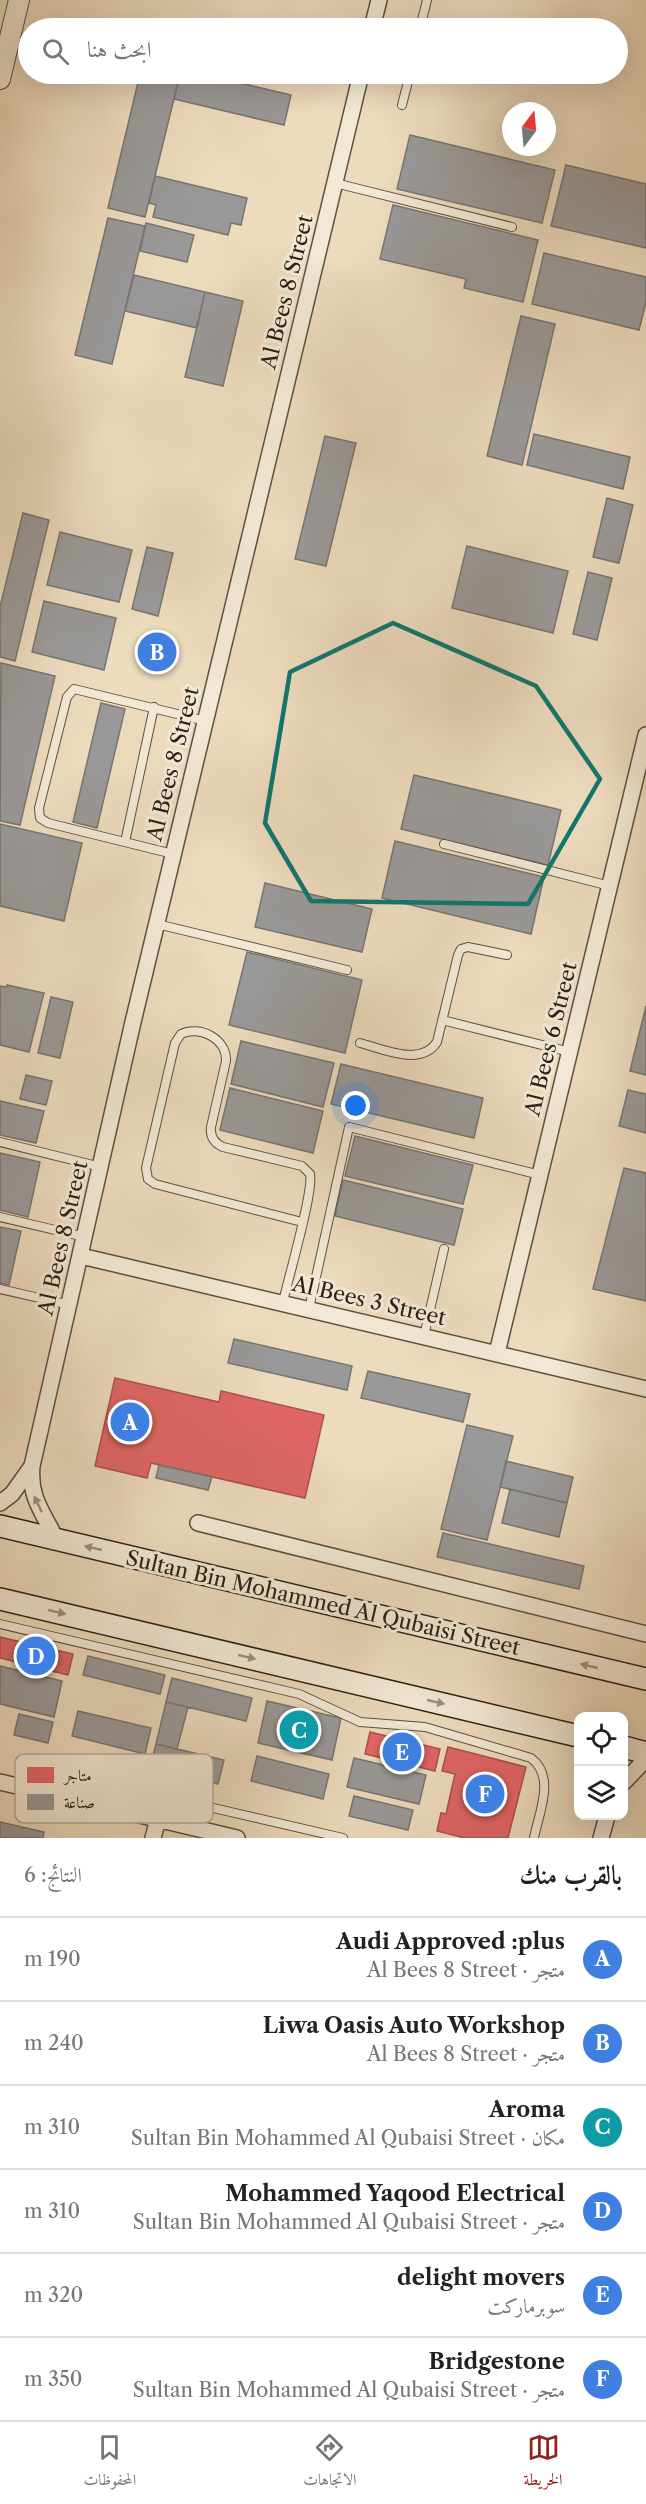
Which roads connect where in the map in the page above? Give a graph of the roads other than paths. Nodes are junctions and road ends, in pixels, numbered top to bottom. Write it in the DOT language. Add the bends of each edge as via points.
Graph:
graph roads {
  1 [pos="19,0"];
  2 [pos="379,0"];
  3 [pos="427,0"];
  4 [pos="374,18"];
  5 [pos="422,18"];
  6 [pos="0,79"];
  7 [pos="359,84"];
  8 [pos="407,84"];
  9 [pos="402,105"];
  10 [pos="335,183"];
  11 [pos="512,227"];
  12 [pos="154,707"];
  13 [pos="206,720"];
  14 [pos="646,735"];
  15 [pos="125,842"];
  16 [pos="444,844"];
  17 [pos="173,854"];
  18 [pos="610,886"];
  19 [pos="156,924"];
  20 [pos="507,955"];
  21 [pos="347,970"];
  22 [pos="442,1020"];
  23 [pos="360,1043"];
  24 [pos="570,1052"];
  25 [pos="0,1142"];
  26 [pos="101,1167"];
  27 [pos="540,1175"];
  28 [pos="0,1217"];
  29 [pos="302,1222"];
  30 [pos="85,1237"];
  31 [pos="444,1249"];
  32 [pos="81,1256"];
  33 [pos="0,1289"];
  34 [pos="283,1302"];
  35 [pos="70,1305"];
  36 [pos="309,1309"];
  37 [pos="424,1336"];
  38 [pos="497,1353"];
  39 [pos="646,1389"];
  40 [pos="32,1466"];
  41 [pos="0,1503"];
  42 [pos="198,1523"];
  43 [pos="0,1526"];
  44 [pos="56,1539"];
  45 [pos="0,1599"];
  46 [pos="0,1624"];
  47 [pos="646,1634"];
  48 [pos="646,1679"];
  49 [pos="574,1735"];
  50 [pos="628,1748"];
  51 [pos="646,1753"];
  52 [pos="646,1759"];
  53 [pos="628,1778"];
  54 [pos="0,1782"];
  55 [pos="15,1785"];
  56 [pos="213,1808"];
  57 [pos="606,1820"];
  58 [pos="158,1823"];
  59 [pos="175,1823"];
  60 [pos="153,1838"];
  61 [pos="237,1838"];
  62 [pos="343,1838"];
  63 [pos="534,1838"];
  64 [pos="601,1838"];
  1 -- 6 [label="street"];
  2 -- 4 [label="street"];
  3 -- 5 [label="lane"];
  7 -- 10 [label="street, Al Bees 8 Street"];
  8 -- 9 [label="lane"];
  10 -- 11 [label="lane"];
  10 -- 13 [label="street, Al Bees 8 Street"];
  12 -- 13 [label="lane"];
  12 -- 15 [label="lane"];
  12 -- 15 [label="lane" via="78,688 71,691 39,808 40,818 48,824"];
  13 -- 17 [label="street, Al Bees 8 Street"];
  14 -- 18 [label="street, Al Bees 6 Street"];
  15 -- 17 [label="lane"];
  16 -- 18 [label="lane"];
  17 -- 19 [label="street, Al Bees 8 Street"];
  18 -- 24 [label="street, Al Bees 6 Street"];
  19 -- 21 [label="lane"];
  19 -- 26 [label="street, Al Bees 8 Street"];
  20 -- 22 [label="lane" via="461,949"];
  22 -- 23 [label="lane" via="434,1047 418,1056"];
  22 -- 24 [label="lane"];
  24 -- 27 [label="street, Al Bees 6 Street"];
  25 -- 26 [label="lane"];
  26 -- 30 [label="street, Al Bees 8 Street"];
  27 -- 36 [label="lane" via="349,1127"];
  27 -- 38 [label="street, Al Bees 6 Street"];
  28 -- 30 [label="lane"];
  29 -- 29 [label="lane" via="311,1182 308,1170 215,1143 210,1131 225,1051 212,1036 193,1031 181,1034 175,1043 146,1168 148,1179"];
  29 -- 34 [label="lane"];
  30 -- 32 [label="street, Al Bees 8 Street"];
  31 -- 37 [label="lane"];
  32 -- 34 [label="street, Al Bees 3 Street"];
  32 -- 35 [label="street, Al Bees 8 Street"];
  33 -- 35 [label="lane"];
  34 -- 36 [label="street, Al Bees 3 Street"];
  35 -- 40 [label="street, Al Bees 8 Street"];
  36 -- 37 [label="street, Al Bees 3 Street"];
  37 -- 38 [label="street, Al Bees 3 Street"];
  38 -- 39 [label="street, Al Bees 3 Street"];
  40 -- 41 [label="street, Al Bees 8 Street" via="12,1494"];
  44 -- 40 [label="street, Al Bees 8 Street, one-way" via="35,1500"];
  42 -- 47 [label="street"];
  43 -- 44 [label="main road, Sultan Bin Mohammed Al Qubaisi Street"];
  48 -- 44 [label="main road, Sultan Bin Mohammed Al Qubaisi Street, one-way"];
  45 -- 49 [label="main road, one-way"];
  46 -- 63 [label="lane" via="299,1694 360,1722 426,1727 531,1758 538,1763 545,1779"];
  50 -- 51 [label="main road"];
  52 -- 53 [label="street"];
  54 -- 55 [label="street"];
  56 -- 62 [label="lane"];
  57 -- 64 [label="street"];
  58 -- 60 [label="street"];
  59 -- 61 [label="street"];
}
